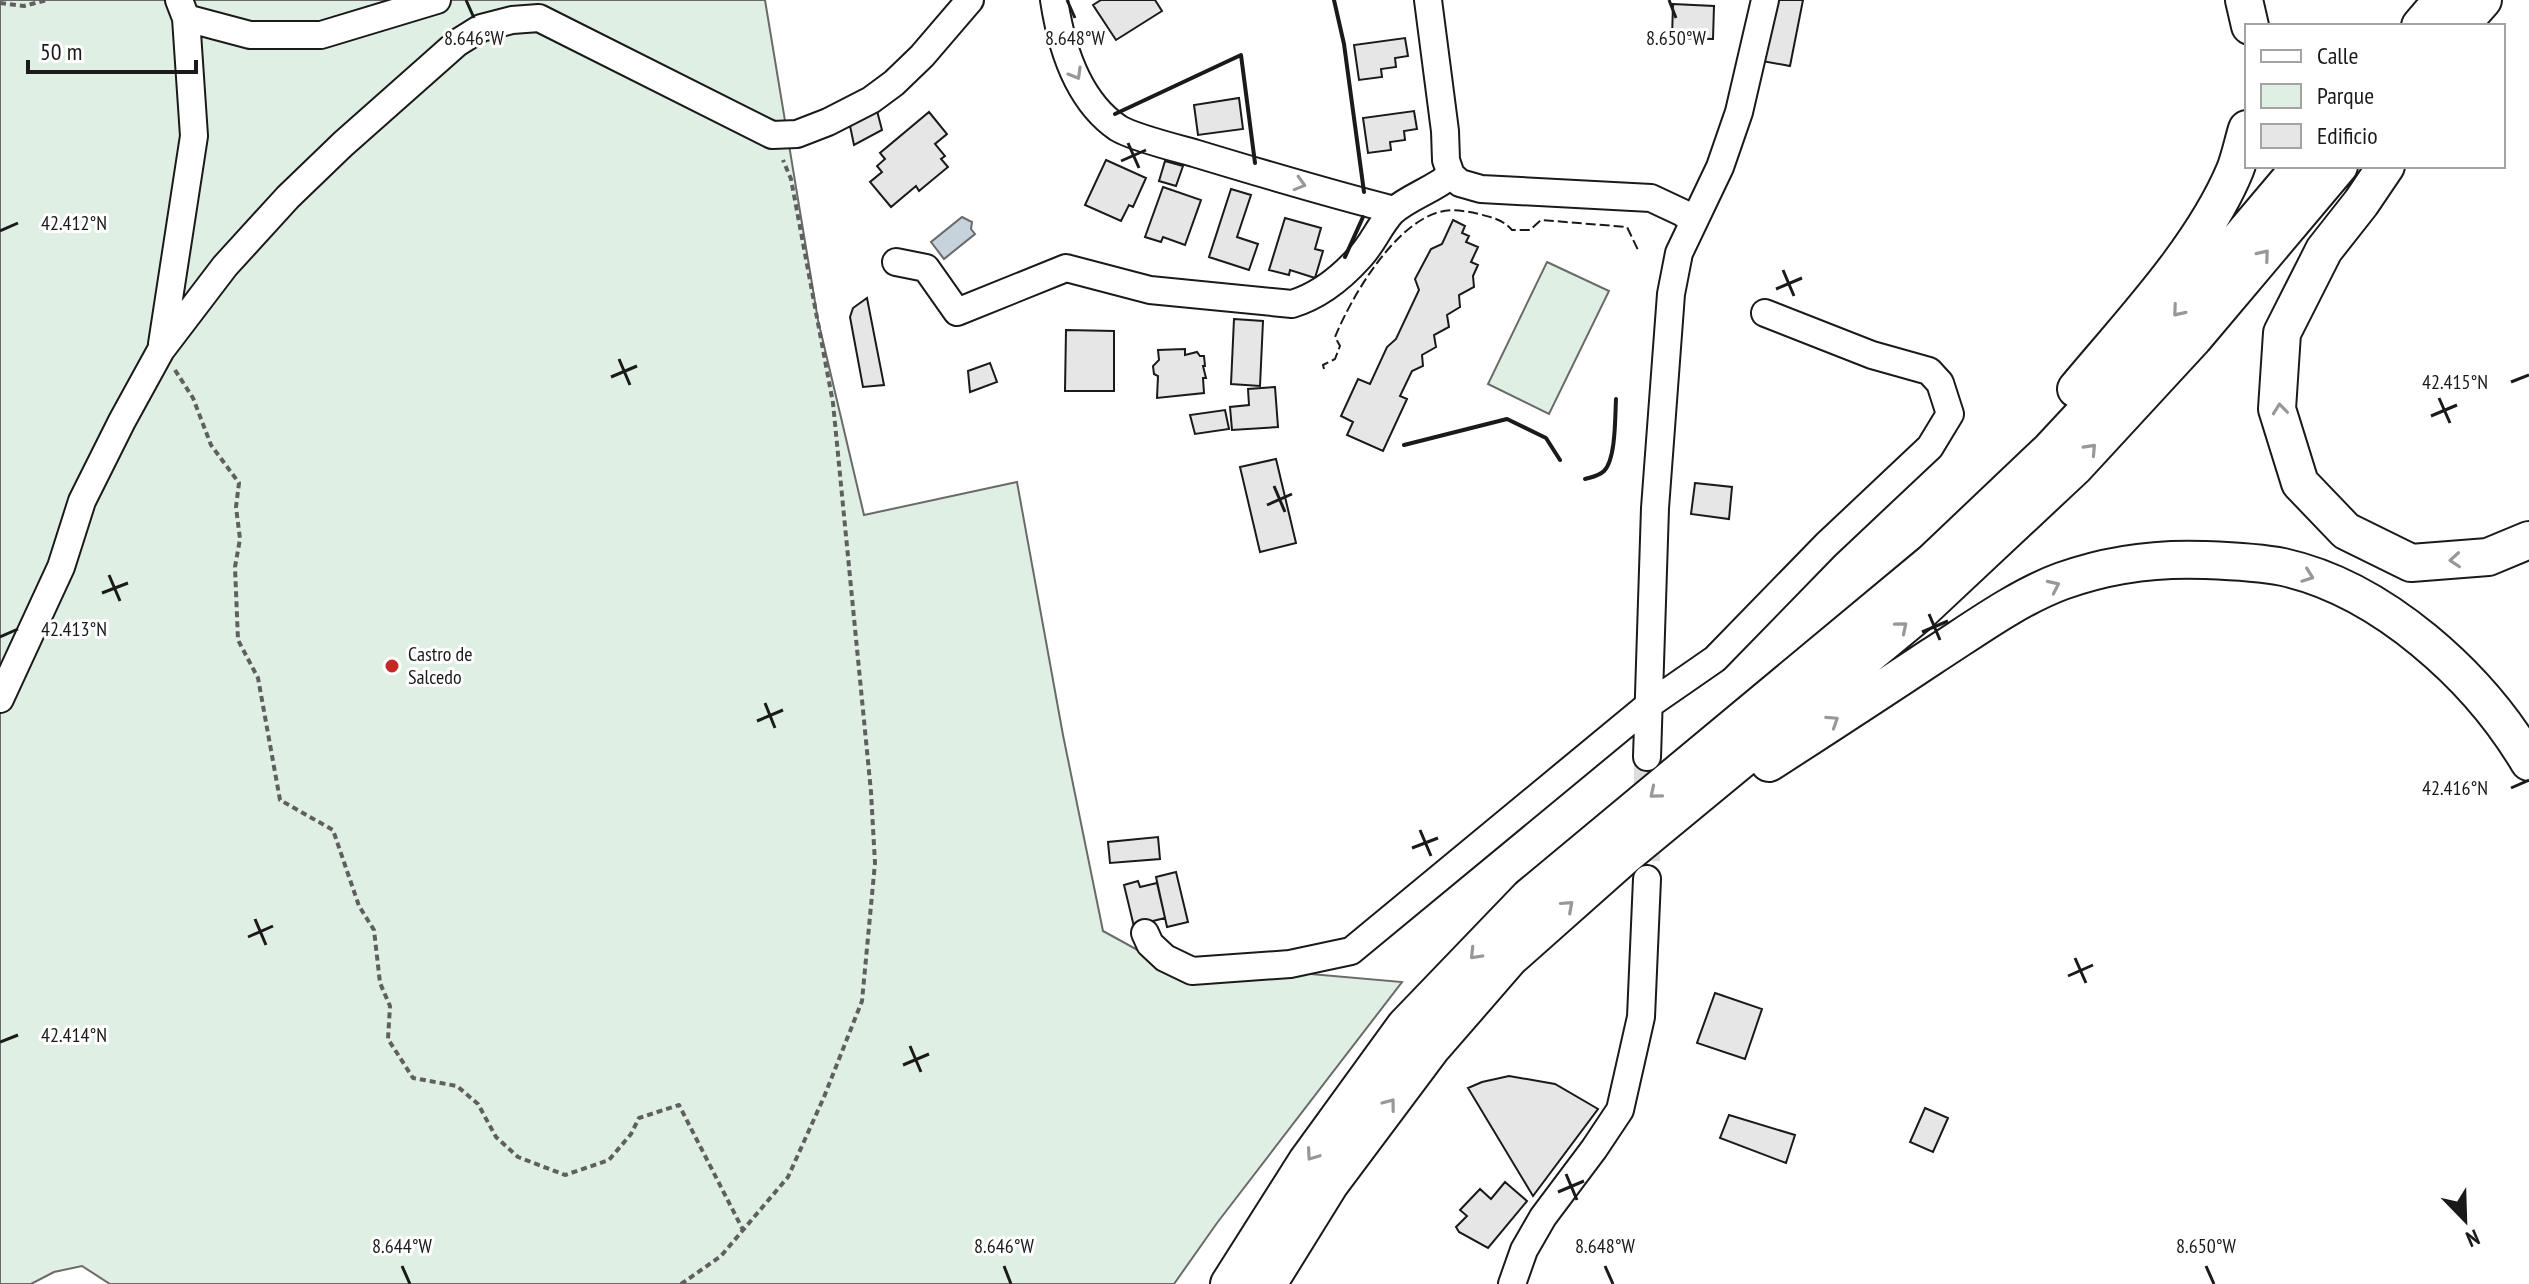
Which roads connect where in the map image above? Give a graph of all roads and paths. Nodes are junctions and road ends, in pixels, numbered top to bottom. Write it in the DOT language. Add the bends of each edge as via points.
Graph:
graph roads {
  1 [pos="47,0"];
  2 [pos="437,0"];
  3 [pos="970,0"];
  4 [pos="1054,0"];
  5 [pos="1428,0"];
  6 [pos="1765,0"];
  7 [pos="2244,0"];
  8 [pos="2442,0"];
  9 [pos="2483,0"];
  10 [pos="2497,0"];
  11 [pos="0,3"];
  12 [pos="182,9"];
  13 [pos="534,9"];
  14 [pos="2250,24"];
  15 [pos="2422,24"];
  16 [pos="2462,24"];
  17 [pos="2480,24"];
  18 [pos="772,135"];
  19 [pos="2245,135"];
  20 [pos="2299,168"];
  21 [pos="2337,168"];
  22 [pos="2385,168"];
  23 [pos="1451,175"];
  24 [pos="1394,210"];
  25 [pos="1693,221"];
  26 [pos="896,262"];
  27 [pos="1765,313"];
  28 [pos="161,350"];
  29 [pos="2529,540"];
  30 [pos="0,699"];
  31 [pos="1650,704"];
  32 [pos="1715,743"];
  33 [pos="1647,757"];
  34 [pos="2529,762"];
  35 [pos="1637,867"];
  36 [pos="1145,933"];
  37 [pos="743,1230"];
  38 [pos="681,1284"];
  39 [pos="1229,1284"];
  40 [pos="1268,1284"];
  41 [pos="1512,1284"];
  1 -- 11 [label="path" via="24,6"];
  2 -- 12 [label="street" via="321,35 250,35"];
  3 -- 18 [label="street" via="922,56 871,100 797,134"];
  4 -- 24 [label="street, one-way" via="1069,63 1092,102 1119,129"];
  5 -- 23 [label="street"];
  6 -- 25 [label="street" via="1739,112"];
  7 -- 14 [label="highway"];
  8 -- 15 [label="highway"];
  9 -- 16 [label="highway"];
  10 -- 17 [label="highway"];
  12 -- 28 [label="street" via="194,136"];
  13 -- 18 [label="street"];
  13 -- 28 [label="street" via="481,28 457,43 343,144 225,266"];
  18 -- 37 [label="path" via="791,179 833,403 875,863 862,1001 788,1177"];
  19 -- 32 [label="highway" via="2208,220 2171,274 2071,395"];
  20 -- 32 [label="highway, one-way" via="2171,320 2050,450 1932,562"];
  35 -- 21 [label="highway, one-way" via="2075,467 2194,338"];
  29 -- 22 [label="highway, one-way" via="2488,557 2411,563 2346,531 2300,483 2277,409 2282,333 2324,250"];
  23 -- 24 [label="street"];
  23 -- 25 [label="street" via="1469,188 1651,198"];
  24 -- 26 [label="street" via="1360,258 1311,298 1292,304 1150,290 1066,268 957,312 926,268"];
  25 -- 31 [label="street" via="1679,253 1671,294 1655,508"];
  27 -- 31 [label="street" via="1929,371 1940,383 1950,414 1930,447 1715,659"];
  28 -- 30 [label="street" via="82,501 61,567"];
  28 -- 37 [label="path" via="193,398 211,445 239,483 238,640 258,678 280,800 333,830 359,906 374,930 380,983 390,1006 388,1039 401,1063 413,1078 457,1086 478,1104 496,1137 518,1157 565,1175 609,1160 639,1118 679,1105"];
  31 -- 33 [label="street"];
  31 -- 36 [label="street" via="1351,951 1290,964 1192,971 1165,958"];
  32 -- 39 [label="highway, one-way" via="1529,897 1405,1026 1307,1161"];
  35 -- 34 [label="highway, one-way" via="1997,614 2061,581 2132,562 2167,558 2284,568 2353,594 2380,608 2453,665"];
  40 -- 35 [label="highway, one-way" via="1330,1184 1431,1049 1510,958"];
  35 -- 41 [label="street" via="1641,1017 1620,1110 1543,1217"];
  37 -- 38 [label="path" via="721,1256"];
}
